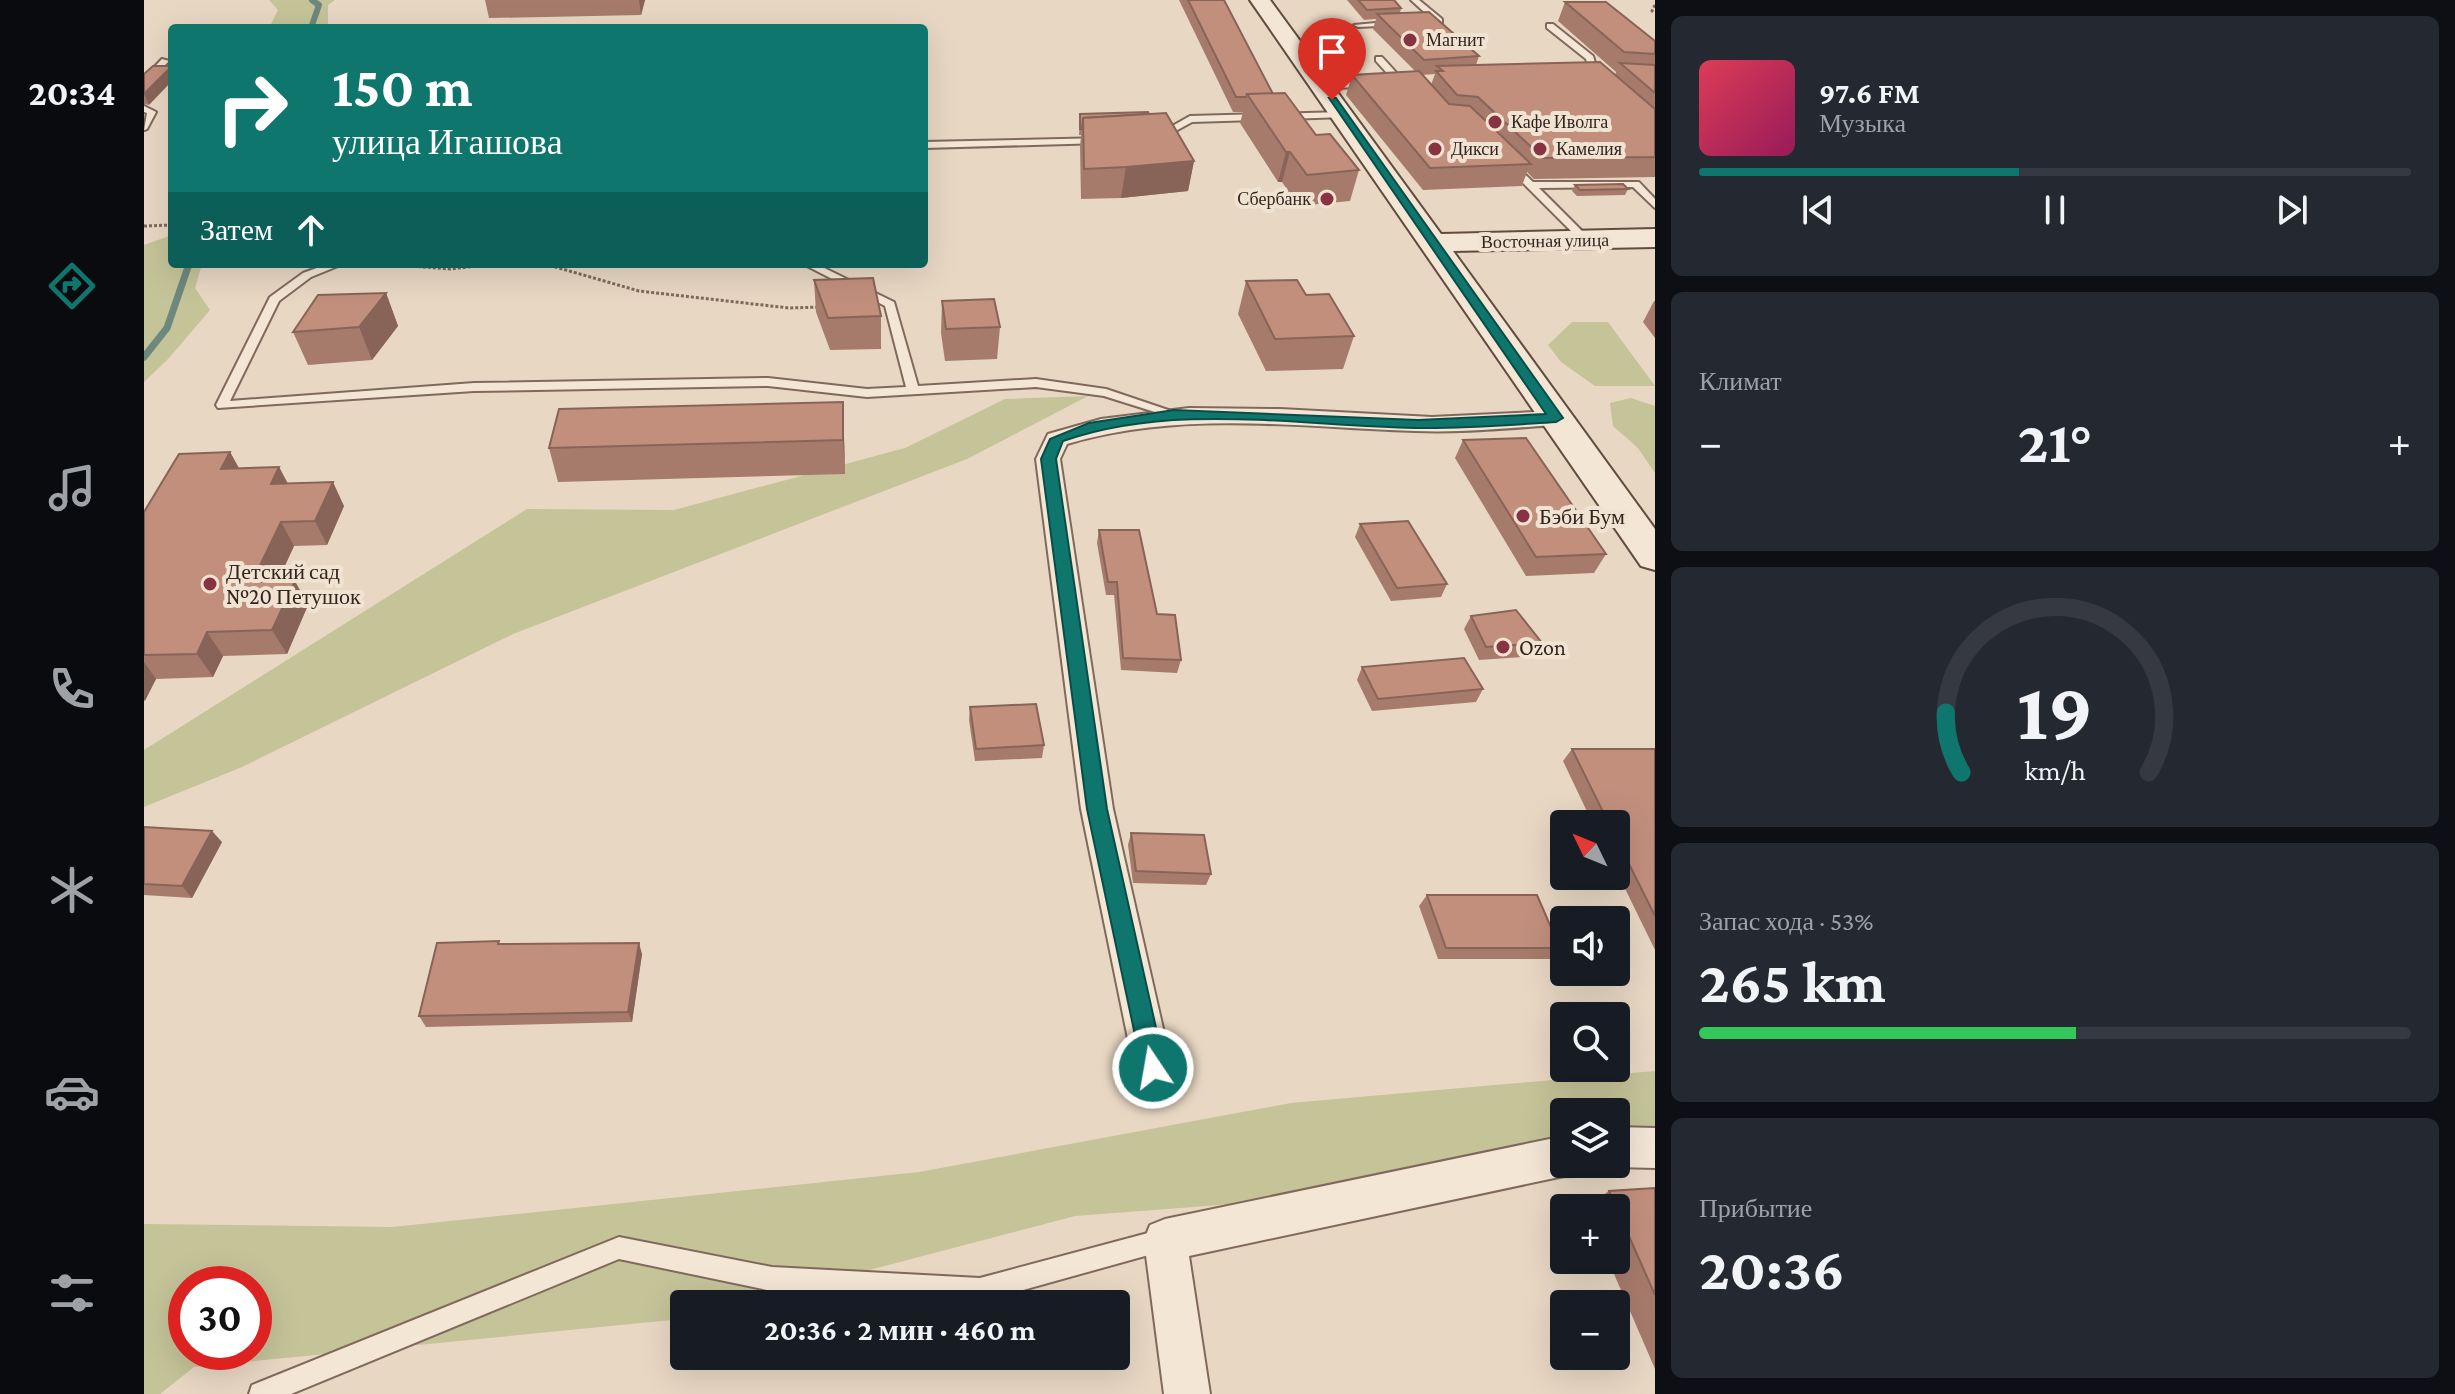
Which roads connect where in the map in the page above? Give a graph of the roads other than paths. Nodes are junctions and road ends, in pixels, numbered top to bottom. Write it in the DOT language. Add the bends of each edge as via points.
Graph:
graph roads {
  1 [pos="1260,0"];
  2 [pos="1415,0"];
  3 [pos="1403,23"];
  4 [pos="1419,23"];
  5 [pos="1358,25"];
  6 [pos="1550,26"];
  7 [pos="1379,59"];
  8 [pos="165,61"];
  9 [pos="1581,76"];
  10 [pos="1595,76"];
  11 [pos="1412,81"];
  12 [pos="1607,81"];
  13 [pos="1400,82"];
  14 [pos="144,83"];
  15 [pos="1322,86"];
  16 [pos="144,109"];
  17 [pos="1343,115"];
  18 [pos="144,127"];
  19 [pos="1140,139"];
  20 [pos="1109,140"];
  21 [pos="928,145"];
  22 [pos="1498,153"];
  23 [pos="1636,184"];
  24 [pos="1655,184"];
  25 [pos="1531,185"];
  26 [pos="1655,205"];
  27 [pos="1655,238"];
  28 [pos="1586,240"];
  29 [pos="1435,243"];
  30 [pos="327,268"];
  31 [pos="816,268"];
  32 [pos="913,391"];
  33 [pos="1174,414"];
  34 [pos="1556,418"];
  35 [pos="1655,557"];
  36 [pos="1153,1068"];
  37 [pos="1630,1147"];
  38 [pos="1655,1148"];
  39 [pos="1550,1159"];
  40 [pos="1165,1240"];
  41 [pos="261,1394"];
  42 [pos="1187,1394"];
  1 -- 15 [label="main road" via="1289,29"];
  2 -- 4 [label="lane" via="1439,21"];
  3 -- 5 [label="lane"];
  6 -- 10 [label="lane" via="1590,58"];
  7 -- 13 [label="lane"];
  8 -- 14 [label="lane"];
  9 -- 10 [label="lane"];
  10 -- 12 [label="lane"];
  11 -- 13 [label="lane"];
  13 -- 15 [label="lane"];
  15 -- 17 [label="main road"];
  16 -- 18 [label="lane" via="152,112"];
  17 -- 19 [label="lane" via="1190,119 1156,139"];
  17 -- 29 [label="main road"];
  20 -- 21 [label="lane"];
  22 -- 25 [label="lane"];
  23 -- 24 [label="lane"];
  23 -- 25 [label="lane"];
  23 -- 26 [label="lane"];
  25 -- 28 [label="lane"];
  27 -- 28 [label="main road, Восточная улица"];
  28 -- 29 [label="main road, Восточная улица"];
  29 -- 34 [label="main road"];
  30 -- 32 [label="lane" via="274,299 222,405 474,387 768,382 867,393"];
  31 -- 32 [label="lane" via="890,304"];
  32 -- 33 [label="lane" via="1036,383 1106,393"];
  33 -- 34 [label="street" via="1418,424"];
  33 -- 36 [label="street" via="1089,427 1057,439 1048,459 1097,809"];
  34 -- 35 [label="main road"];
  37 -- 38 [label="street"];
  39 -- 40 [label="street"];
  40 -- 41 [label="lane" via="980,1290 772,1279 619,1248"];
  40 -- 42 [label="street"];
}
